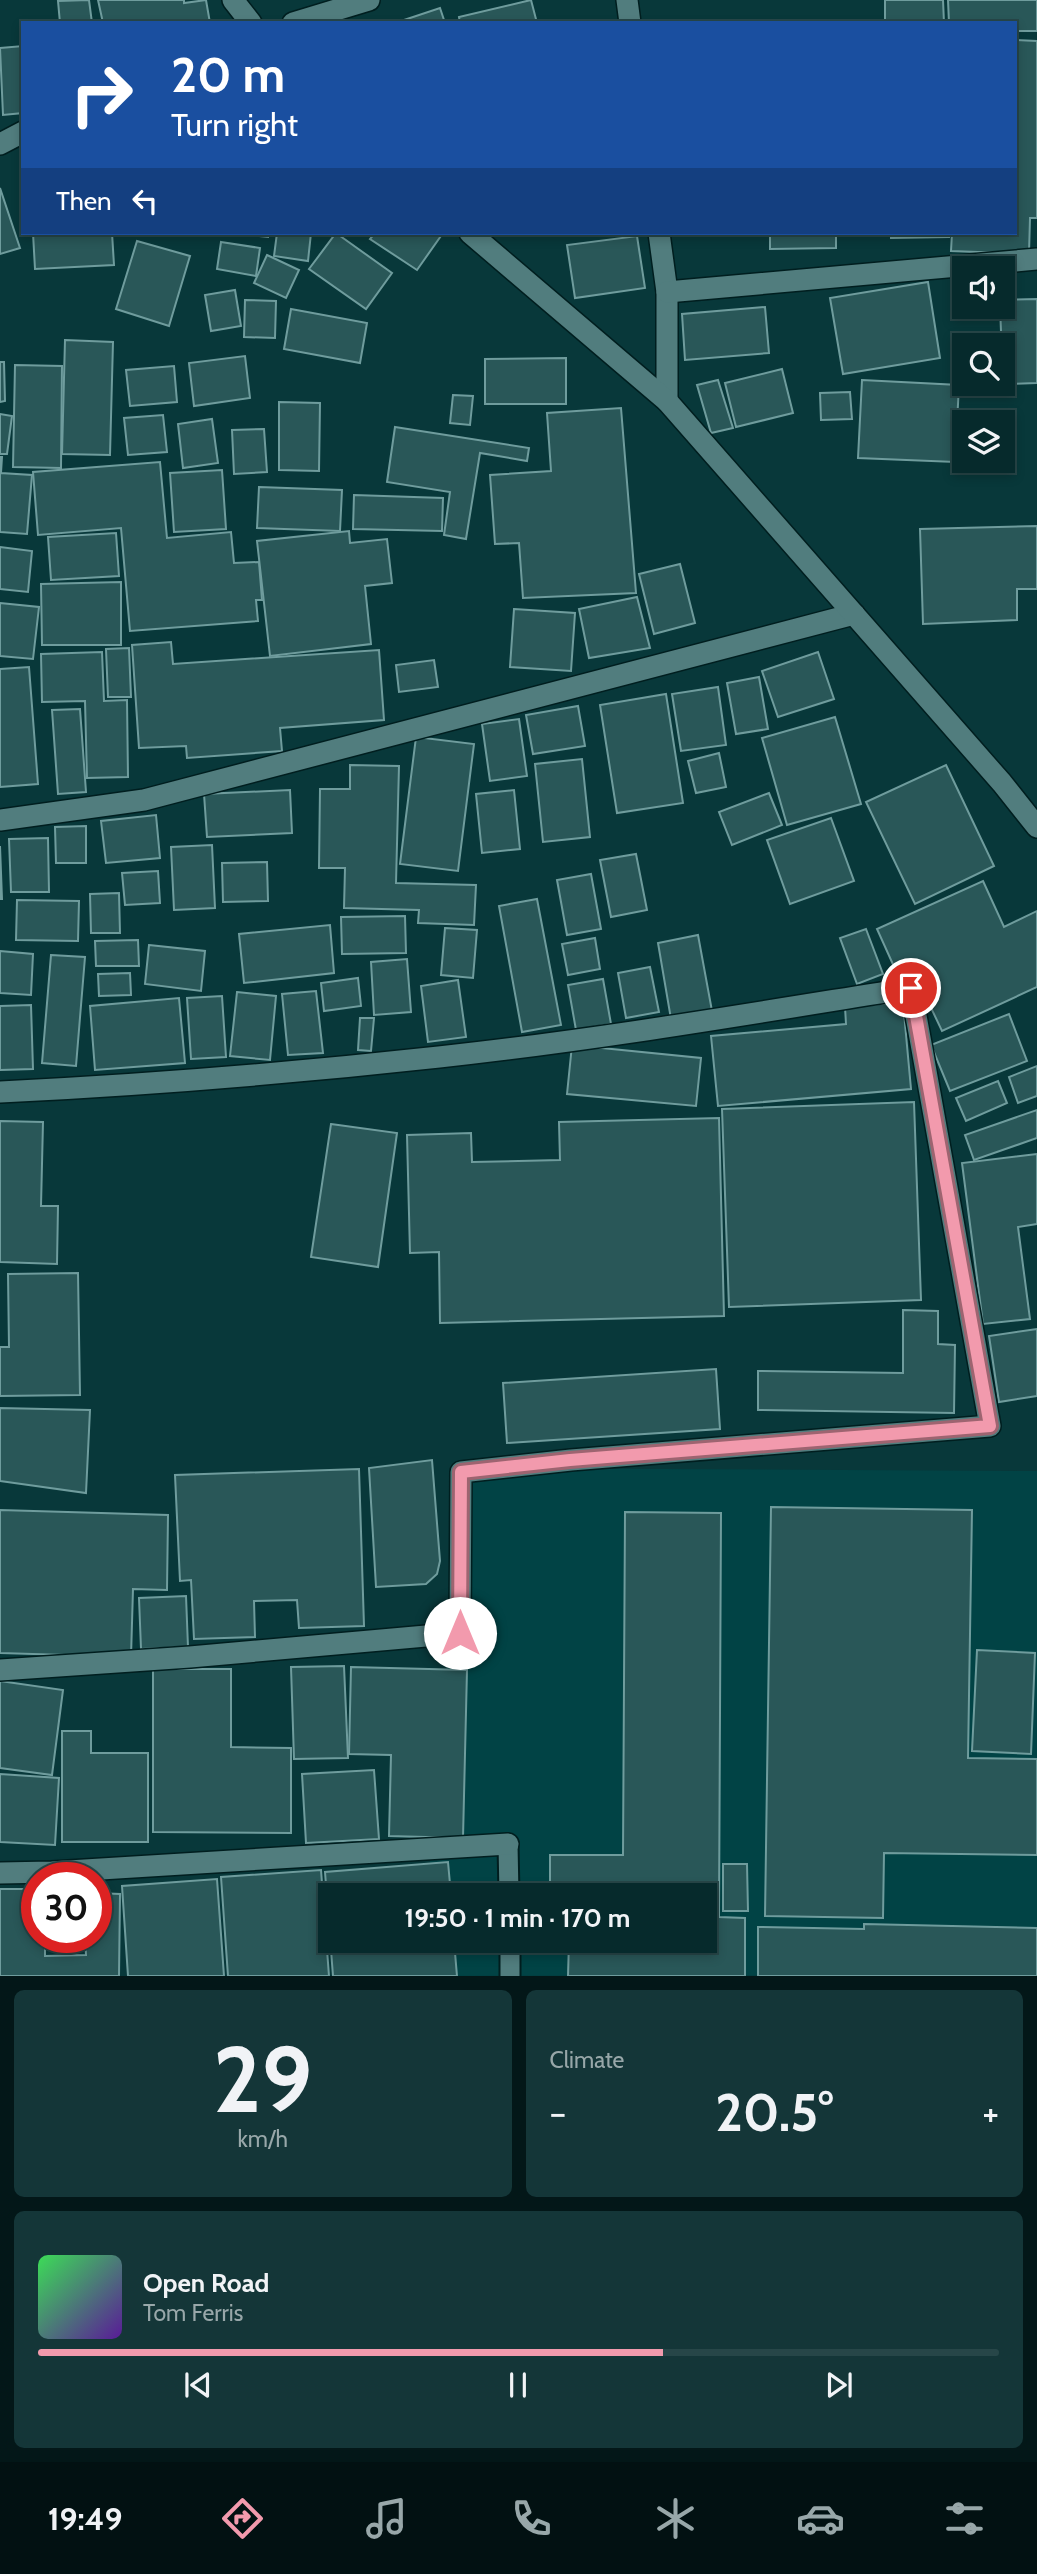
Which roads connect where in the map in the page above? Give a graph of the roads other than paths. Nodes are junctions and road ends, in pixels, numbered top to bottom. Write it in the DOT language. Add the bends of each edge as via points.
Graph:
graph roads {
  1 [pos="233,0"];
  2 [pos="369,0"];
  3 [pos="627,0"];
  4 [pos="249,21"];
  5 [pos="300,21"];
  6 [pos="630,21"];
  7 [pos="21,133"];
  8 [pos="0,144"];
  9 [pos="472,235"];
  10 [pos="659,235"];
  11 [pos="1037,259"];
  12 [pos="667,292"];
  13 [pos="667,401"];
  14 [pos="854,614"];
  15 [pos="0,820"];
  16 [pos="1037,827"];
  17 [pos="0,1092"];
  18 [pos="0,1670"];
  19 [pos="508,1844"];
  20 [pos="0,1873"];
  21 [pos="509,1883"];
  22 [pos="510,1953"];
  23 [pos="510,1976"];
  1 -- 4 [label="street"];
  2 -- 5 [label="street"];
  3 -- 6 [label="street"];
  7 -- 8 [label="street"];
  9 -- 13 [label="street"];
  10 -- 12 [label="street"];
  11 -- 12 [label="street"];
  12 -- 13 [label="street"];
  13 -- 14 [label="street"];
  14 -- 15 [label="street" via="144,800"];
  14 -- 16 [label="street"];
  17 -- 18 [label="street" via="121,1086 440,1057 911,988 990,1426 461,1472 460,1633"];
  19 -- 20 [label="street"];
  19 -- 21 [label="lane"];
  22 -- 23 [label="lane"];
}
